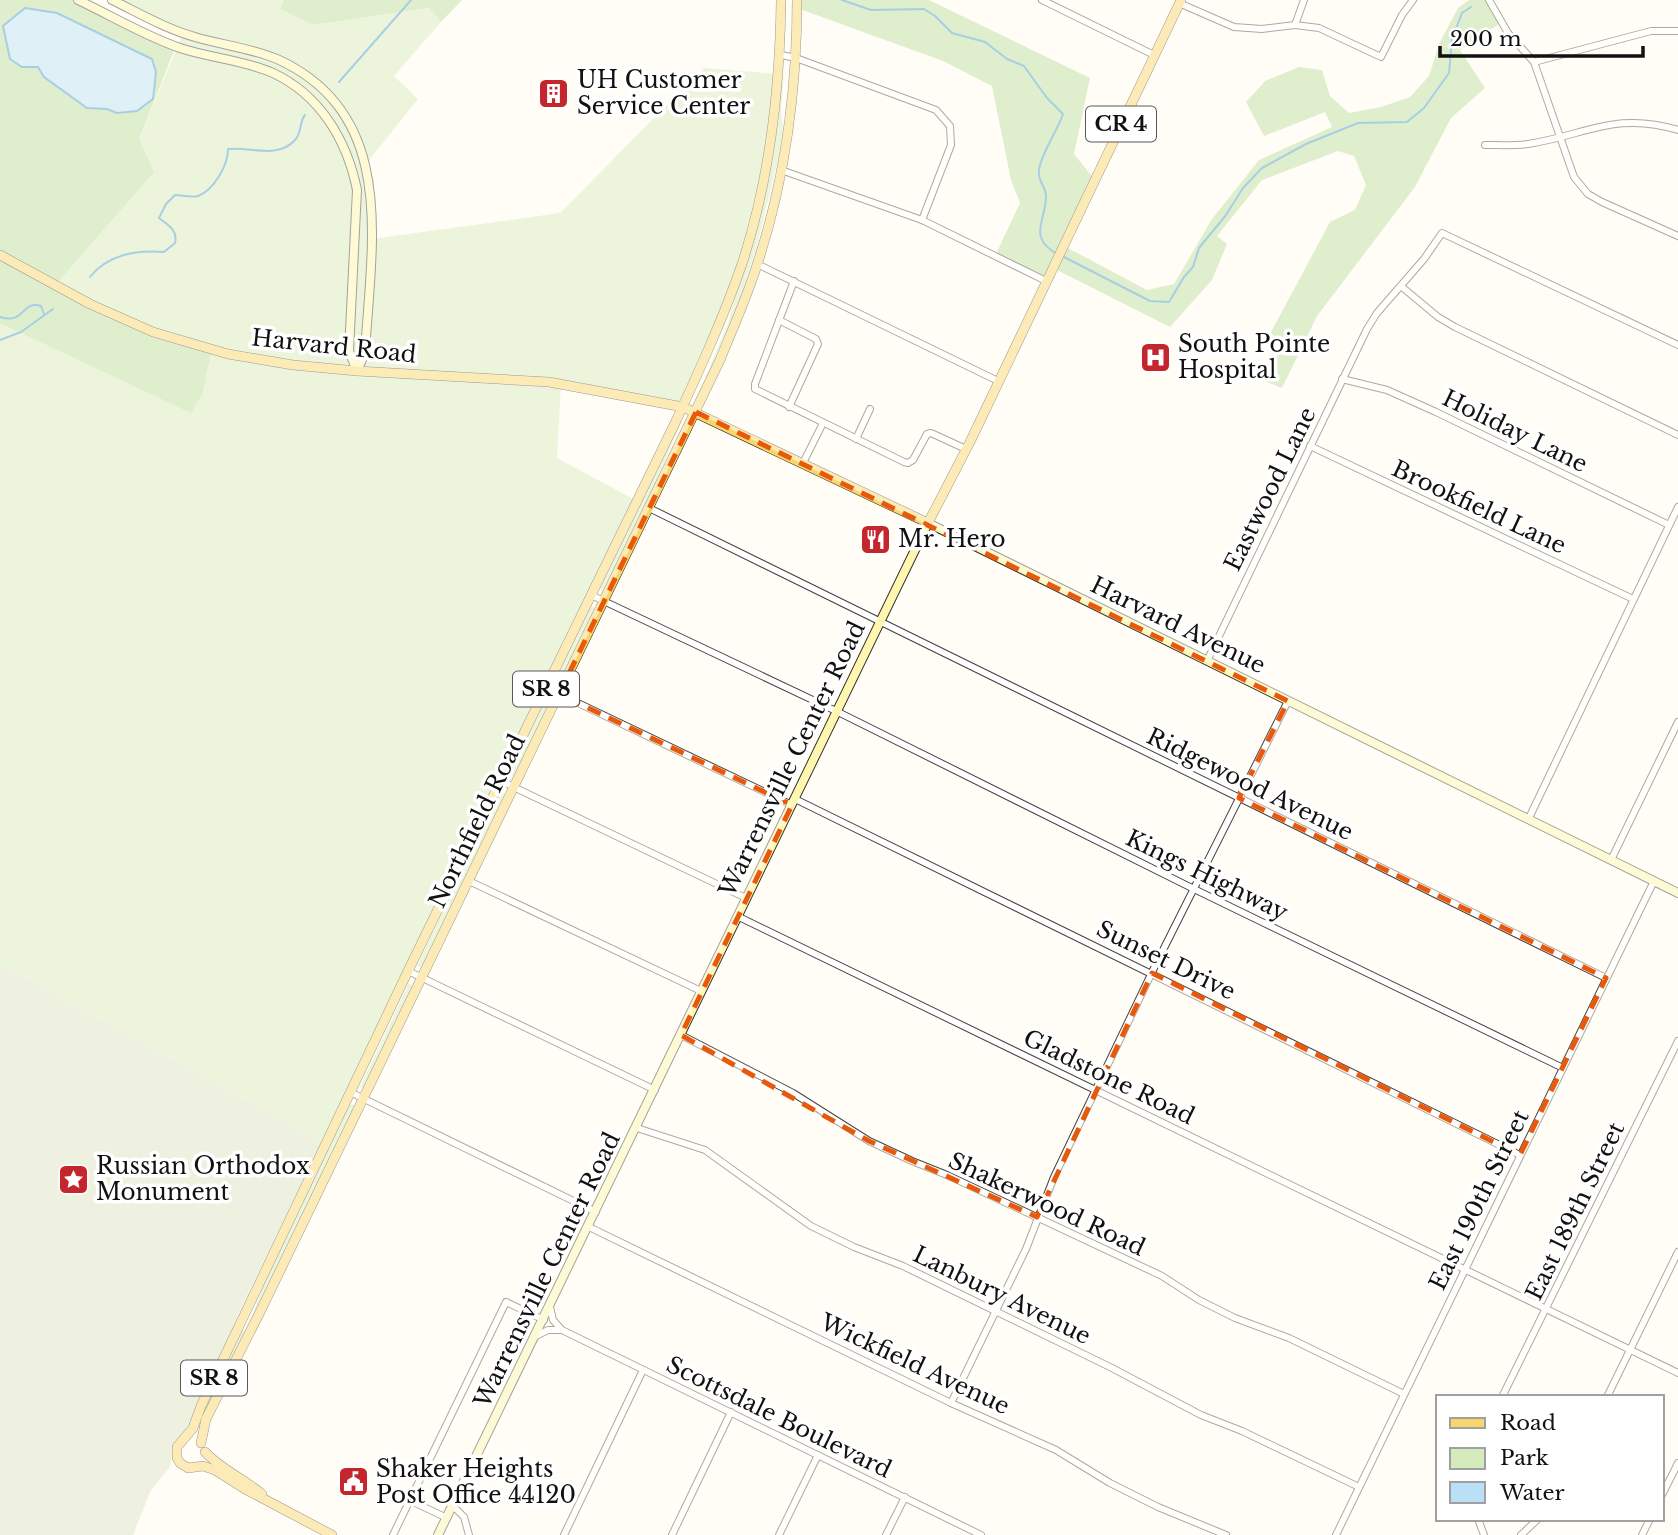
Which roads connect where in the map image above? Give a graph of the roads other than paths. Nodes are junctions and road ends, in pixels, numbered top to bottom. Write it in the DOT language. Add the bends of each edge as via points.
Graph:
graph roads {
  1 [pos="78,0"];
  2 [pos="112,0"];
  3 [pos="781,0"];
  4 [pos="797,0"];
  5 [pos="1042,0"];
  6 [pos="1304,0"];
  7 [pos="1413,0"];
  8 [pos="1489,0"];
  9 [pos="1180,1"];
  10 [pos="1295,25"];
  11 [pos="1678,31"];
  12 [pos="183,33"];
  13 [pos="178,47"];
  14 [pos="243,49"];
  15 [pos="781,55"];
  16 [pos="1154,55"];
  17 [pos="796,58"];
  18 [pos="1534,62"];
  19 [pos="240,63"];
  20 [pos="1678,130"];
  21 [pos="1559,137"];
  22 [pos="1485,145"];
  23 [pos="781,170"];
  24 [pos="372,196"];
  25 [pos="357,197"];
  26 [pos="922,220"];
  27 [pos="1678,236"];
  28 [pos="0,255"];
  29 [pos="757,264"];
  30 [pos="794,281"];
  31 [pos="1046,281"];
  32 [pos="1402,287"];
  33 [pos="779,320"];
  34 [pos="1678,345"];
  35 [pos="357,371"];
  36 [pos="1342,379"];
  37 [pos="998,381"];
  38 [pos="682,407"];
  39 [pos="789,407"];
  40 [pos="870,409"];
  41 [pos="696,412"];
  42 [pos="823,423"];
  43 [pos="1678,435"];
  44 [pos="856,439"];
  45 [pos="1310,446"];
  46 [pos="966,449"];
  47 [pos="803,463"];
  48 [pos="1678,507"];
  49 [pos="649,508"];
  50 [pos="928,523"];
  51 [pos="1669,525"];
  52 [pos="591,595"];
  53 [pos="1633,599"];
  54 [pos="604,601"];
  55 [pos="880,621"];
  56 [pos="1207,661"];
  57 [pos="559,694"];
  58 [pos="1288,701"];
  59 [pos="836,711"];
  60 [pos="1678,722"];
  61 [pos="501,781"];
  62 [pos="514,787"];
  63 [pos="1239,798"];
  64 [pos="793,802"];
  65 [pos="1528,820"];
  66 [pos="1611,860"];
  67 [pos="469,881"];
  68 [pos="1654,881"];
  69 [pos="1194,889"];
  70 [pos="1678,893"];
  71 [pos="746,898"];
  72 [pos="737,916"];
  73 [pos="408,971"];
  74 [pos="1152,973"];
  75 [pos="422,977"];
  76 [pos="1606,978"];
  77 [pos="701,991"];
  78 [pos="681,1035"];
  79 [pos="1678,1041"];
  80 [pos="1563,1068"];
  81 [pos="655,1090"];
  82 [pos="1096,1090"];
  83 [pos="350,1092"];
  84 [pos="364,1098"];
  85 [pos="637,1128"];
  86 [pos="1520,1155"];
  87 [pos="596,1212"];
  88 [pos="1037,1217"];
  89 [pos="589,1227"];
  90 [pos="1678,1252"];
  91 [pos="1465,1270"];
  92 [pos="550,1307"];
  93 [pos="1546,1310"];
  94 [pos="996,1311"];
  95 [pos="544,1320"];
  96 [pos="562,1330"];
  97 [pos="536,1336"];
  98 [pos="1629,1350"];
  99 [pos="643,1370"];
  100 [pos="1678,1373"];
  101 [pos="1404,1394"];
  102 [pos="1503,1395"];
  103 [pos="1608,1395"];
  104 [pos="951,1403"];
  105 [pos="731,1412"];
  106 [pos="186,1439"];
  107 [pos="203,1447"];
  108 [pos="818,1455"];
  109 [pos="1678,1463"];
  110 [pos="197,1466"];
  111 [pos="1359,1487"];
  112 [pos="1664,1491"];
  113 [pos="905,1497"];
  114 [pos="409,1500"];
  115 [pos="274,1504"];
  116 [pos="453,1506"];
  117 [pos="447,1518"];
  118 [pos="1536,1521"];
  119 [pos="332,1535"];
  120 [pos="393,1535"];
  121 [pos="438,1535"];
  122 [pos="469,1535"];
  123 [pos="564,1535"];
  124 [pos="672,1535"];
  125 [pos="779,1535"];
  126 [pos="886,1535"];
  127 [pos="981,1535"];
  128 [pos="1226,1535"];
  129 [pos="1336,1535"];
  130 [pos="1521,1535"];
  1 -- 13 [label="main road"];
  2 -- 12 [label="main road"];
  3 -- 15 [label="main road, Northfield Road / SR 8"];
  4 -- 17 [label="main road, Northfield Road / SR 8"];
  5 -- 16 [label="street"];
  6 -- 10 [label="street"];
  7 -- 10 [label="street" via="1381,57 1333,33"];
  8 -- 18 [label="street" via="1508,33"];
  9 -- 10 [label="street" via="1234,27"];
  9 -- 16 [label="main road, Warrensville Center Road / CR 4"];
  11 -- 18 [label="street" via="1651,31"];
  12 -- 13 [label="street"];
  12 -- 14 [label="main road"];
  13 -- 19 [label="main road"];
  14 -- 19 [label="street"];
  14 -- 24 [label="main road" via="297,70 331,100 359,141"];
  15 -- 17 [label="street"];
  15 -- 38 [label="main road, Northfield Road / SR 8" via="771,137 750,237 722,319"];
  16 -- 31 [label="main road, Warrensville Center Road / CR 4"];
  17 -- 23 [label="main road, Northfield Road / SR 8"];
  17 -- 26 [label="street" via="936,110 950,126 951,145"];
  18 -- 21 [label="street"];
  19 -- 25 [label="main road" via="273,74 315,103 344,144"];
  20 -- 21 [label="street" via="1633,122"];
  21 -- 22 [label="street" via="1530,144"];
  21 -- 27 [label="street" via="1574,177 1588,194"];
  23 -- 26 [label="street"];
  23 -- 29 [label="main road, Northfield Road / SR 8"];
  24 -- 25 [label="street"];
  24 -- 35 [label="main road" via="366,353"];
  25 -- 35 [label="main road" via="349,351"];
  26 -- 31 [label="street"];
  28 -- 35 [label="main road, Harvard Road" via="153,332 228,354"];
  29 -- 30 [label="street"];
  29 -- 41 [label="main road, Northfield Road / SR 8"];
  30 -- 33 [label="street"];
  30 -- 37 [label="street"];
  31 -- 37 [label="main road, Warrensville Center Road / CR 4"];
  32 -- 34 [label="street, Eastwood Lane" via="1442,233"];
  32 -- 36 [label="street, Eastwood Lane" via="1377,313"];
  32 -- 43 [label="street" via="1455,327"];
  33 -- 39 [label="street" via="755,384 758,392"];
  33 -- 39 [label="street" via="818,344"];
  35 -- 38 [label="main road, Harvard Road" via="549,382"];
  36 -- 45 [label="street, Eastwood Lane"];
  36 -- 51 [label="street, Holiday Lane" via="1387,390"];
  37 -- 46 [label="main road, Warrensville Center Road / CR 4"];
  38 -- 41 [label="main road, Harvard Avenue"];
  38 -- 52 [label="main road, Northfield Road / SR 8"];
  39 -- 42 [label="street"];
  40 -- 44 [label="street"];
  41 -- 47 [label="main road, Harvard Avenue"];
  41 -- 49 [label="main road, Northfield Road / SR 8"];
  42 -- 44 [label="street"];
  42 -- 47 [label="street"];
  44 -- 46 [label="street" via="908,463 927,434"];
  45 -- 53 [label="street, Brookfield Lane"];
  45 -- 56 [label="street, Eastwood Lane"];
  46 -- 50 [label="main road, Warrensville Center Road / CR 4"];
  47 -- 50 [label="main road, Harvard Avenue"];
  48 -- 51 [label="street"];
  49 -- 54 [label="main road, Northfield Road / SR 8"];
  49 -- 55 [label="street, Ridgewood Avenue"];
  50 -- 55 [label="main road, Warrensville Center Road / CR 4"];
  50 -- 56 [label="main road, Harvard Avenue"];
  51 -- 53 [label="street"];
  52 -- 54 [label="street, Kings Highway"];
  52 -- 61 [label="main road, Northfield Road / SR 8"];
  53 -- 65 [label="street"];
  54 -- 57 [label="main road, Northfield Road / SR 8"];
  54 -- 59 [label="street, Kings Highway"];
  55 -- 59 [label="main road, Warrensville Center Road / CR 4"];
  55 -- 63 [label="street, Ridgewood Avenue"];
  56 -- 58 [label="main road, Harvard Avenue"];
  57 -- 62 [label="main road, Northfield Road / SR 8"];
  57 -- 64 [label="street, Sunset Drive"];
  58 -- 63 [label="street"];
  58 -- 65 [label="main road, Harvard Avenue"];
  59 -- 64 [label="main road, Warrensville Center Road / CR 4"];
  59 -- 69 [label="street, Kings Highway"];
  60 -- 66 [label="street"];
  61 -- 62 [label="street"];
  61 -- 73 [label="main road, Northfield Road / SR 8"];
  62 -- 67 [label="main road, Northfield Road / SR 8"];
  62 -- 71 [label="street"];
  63 -- 69 [label="street"];
  63 -- 76 [label="street, Ridgewood Avenue"];
  64 -- 71 [label="main road, Warrensville Center Road / CR 4"];
  64 -- 74 [label="street, Sunset Drive"];
  65 -- 66 [label="main road, Harvard Avenue"];
  66 -- 68 [label="main road, Harvard Avenue"];
  67 -- 75 [label="main road, Northfield Road / SR 8"];
  67 -- 77 [label="street"];
  68 -- 70 [label="main road, Harvard Avenue"];
  68 -- 76 [label="street, East 190th Street"];
  69 -- 74 [label="street"];
  69 -- 80 [label="street, Kings Highway"];
  71 -- 72 [label="main road, Warrensville Center Road / CR 4"];
  72 -- 77 [label="main road, Warrensville Center Road / CR 4"];
  72 -- 82 [label="street, Gladstone Road"];
  73 -- 75 [label="street"];
  73 -- 83 [label="main road, Northfield Road / SR 8"];
  74 -- 82 [label="street"];
  74 -- 86 [label="street, Sunset Drive"];
  75 -- 81 [label="street"];
  75 -- 84 [label="main road, Northfield Road / SR 8"];
  76 -- 80 [label="street, East 190th Street"];
  77 -- 78 [label="main road, Warrensville Center Road / CR 4"];
  78 -- 81 [label="main road, Warrensville Center Road / CR 4"];
  78 -- 88 [label="street, Shakerwood Road" via="793,1093 869,1141"];
  79 -- 93 [label="street, East 189th Street"];
  80 -- 86 [label="street, East 190th Street"];
  81 -- 85 [label="main road, Warrensville Center Road / CR 4"];
  82 -- 88 [label="street"];
  82 -- 91 [label="street, Gladstone Road"];
  83 -- 84 [label="street"];
  83 -- 106 [label="main road, Northfield Road / SR 8"];
  84 -- 87 [label="street"];
  84 -- 107 [label="main road, Northfield Road / SR 8" via="206,1419"];
  85 -- 87 [label="main road, Warrensville Center Road / CR 4"];
  85 -- 94 [label="street, Lanbury Avenue" via="705,1150 811,1226"];
  86 -- 91 [label="street, East 190th Street"];
  87 -- 89 [label="main road, Warrensville Center Road / CR 4"];
  88 -- 94 [label="street"];
  88 -- 101 [label="street, Shakerwood Road" via="1162,1276 1235,1318 1289,1338"];
  89 -- 92 [label="main road, Warrensville Center Road / CR 4"];
  89 -- 104 [label="street, Wickfield Avenue"];
  90 -- 98 [label="street"];
  91 -- 93 [label="street, Gladstone Road"];
  91 -- 101 [label="street, East 190th Street"];
  92 -- 95 [label="main road, Warrensville Center Road / CR 4"];
  92 -- 96 [label="street"];
  93 -- 98 [label="street, Gladstone Road"];
  93 -- 102 [label="street, East 189th Street"];
  94 -- 104 [label="street"];
  94 -- 111 [label="street, Lanbury Avenue" via="1200,1415"];
  95 -- 97 [label="main road, Warrensville Center Road / CR 4"];
  95 -- 114 [label="street, Warrensville Center Road" via="506,1303"];
  96 -- 97 [label="street"];
  96 -- 99 [label="street, Scottsdale Boulevard"];
  97 -- 116 [label="main road, Warrensville Center Road / CR 4"];
  98 -- 100 [label="street, Gladstone Road"];
  98 -- 103 [label="street"];
  99 -- 105 [label="street, Scottsdale Boulevard"];
  99 -- 123 [label="street"];
  101 -- 111 [label="street, East 190th Street"];
  104 -- 128 [label="street, Wickfield Avenue" via="1056,1450 1146,1501"];
  105 -- 108 [label="street, Scottsdale Boulevard"];
  105 -- 124 [label="street"];
  106 -- 107 [label="main road"];
  106 -- 110 [label="main road, SR 8" via="177,1447 178,1461 188,1468"];
  107 -- 110 [label="main road" via="204,1458"];
  107 -- 115 [label="main road, SR 8"];
  108 -- 113 [label="street, Scottsdale Boulevard"];
  108 -- 125 [label="street"];
  109 -- 112 [label="street"];
  110 -- 115 [label="main road, SR 8" via="215,1470"];
  111 -- 129 [label="street, East 190th Street"];
  113 -- 126 [label="street"];
  113 -- 127 [label="street, Scottsdale Boulevard"];
  114 -- 117 [label="street"];
  114 -- 120 [label="street, Warrensville Center Road"];
  115 -- 119 [label="main road, SR 8"];
  116 -- 117 [label="main road, Warrensville Center Road / CR 4"];
  116 -- 122 [label="street" via="464,1517"];
  117 -- 121 [label="main road, Warrensville Center Road / CR 4"];
  118 -- 130 [label="street"];
}
